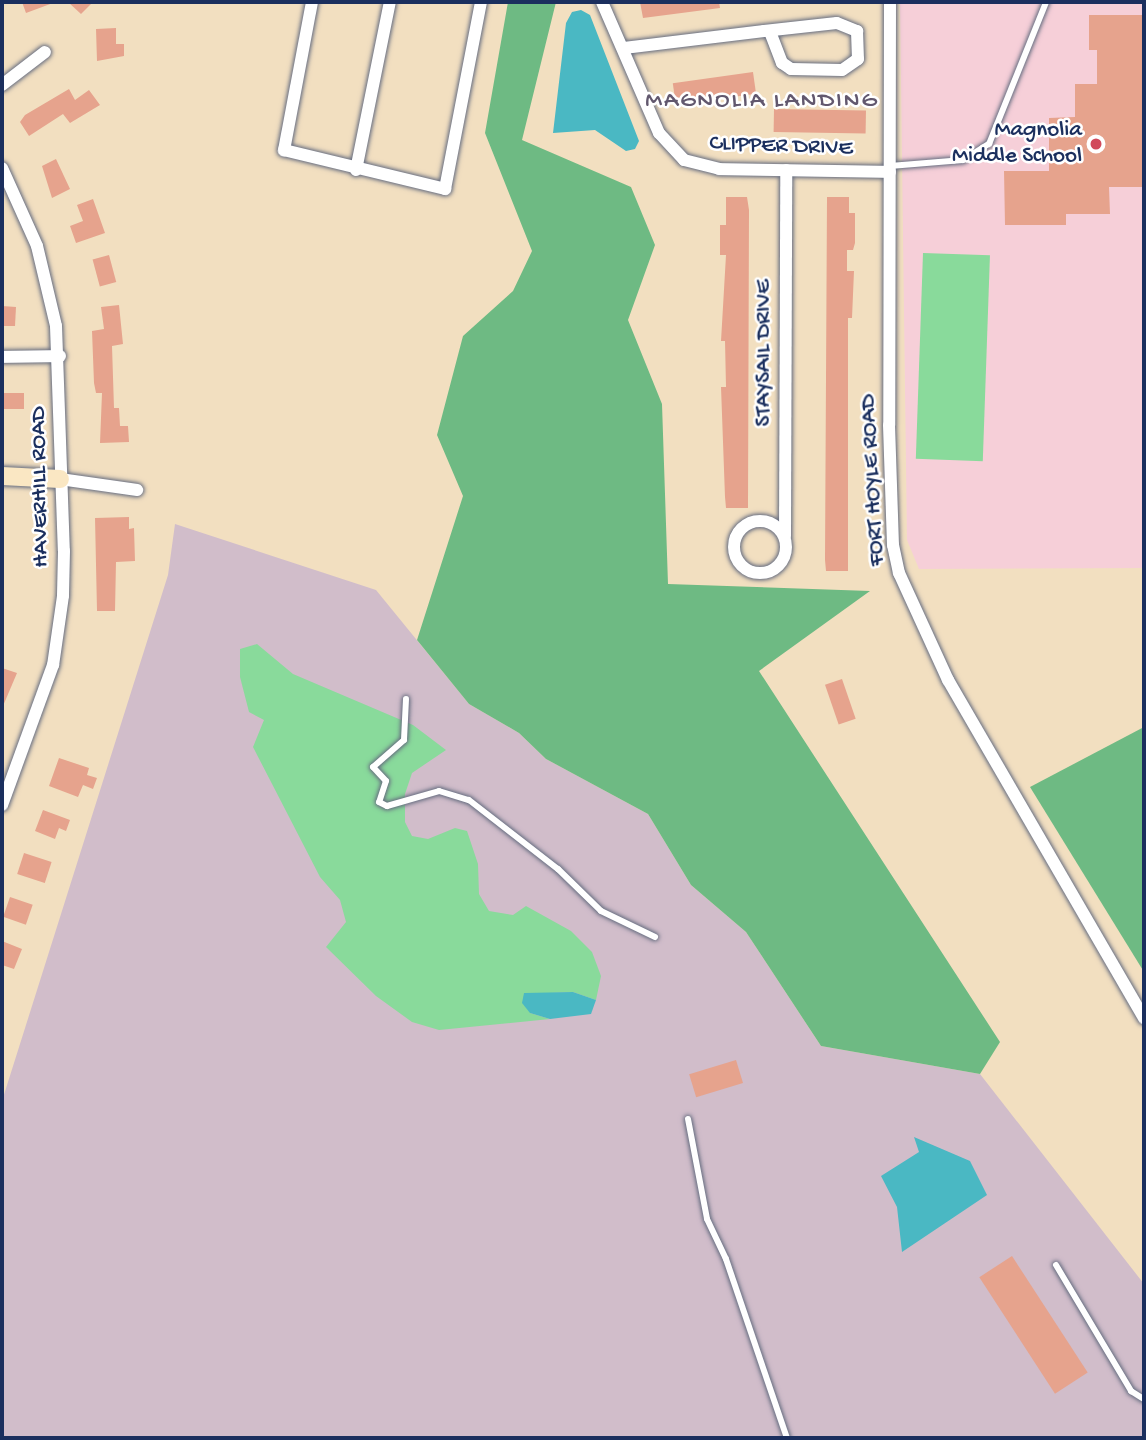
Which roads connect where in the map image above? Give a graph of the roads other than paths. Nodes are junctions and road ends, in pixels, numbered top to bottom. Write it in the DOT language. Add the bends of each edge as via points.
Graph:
graph roads {
  1 [pos="312,2"];
  2 [pos="390,2"];
  3 [pos="481,2"];
  4 [pos="602,2"];
  5 [pos="890,2"];
  6 [pos="1046,2"];
  7 [pos="770,31"];
  8 [pos="624,48"];
  9 [pos="45,52"];
  10 [pos="2,85"];
  11 [pos="2,168"];
  12 [pos="890,169"];
  13 [pos="356,170"];
  14 [pos="786,170"];
  15 [pos="60,356"];
  16 [pos="2,357"];
  17 [pos="2,476"];
  18 [pos="60,479"];
  19 [pos="137,490"];
  20 [pos="785,536"];
  21 [pos="405,699"];
  22 [pos="2,805"];
  23 [pos="655,937"];
  24 [pos="1144,1018"];
  25 [pos="688,1119"];
  26 [pos="1056,1265"];
  27 [pos="1144,1399"];
  28 [pos="787,1438"];
  1 -- 13 [label="street" via="284,150"];
  2 -- 13 [label="street"];
  3 -- 13 [label="street" via="445,189"];
  4 -- 8 [label="street, CLIPPER DRIVE"];
  5 -- 12 [label="street, FORT HOYLE ROAD"];
  6 -- 12 [label="lane" via="989,144 962,160"];
  7 -- 7 [label="street" via="850,25 859,40 858,60 842,70 791,69 782,63"];
  7 -- 8 [label="street"];
  8 -- 14 [label="street, CLIPPER DRIVE" via="659,133 673,152 708,168"];
  9 -- 10 [label="street"];
  11 -- 15 [label="street, HAVERHILL ROAD" via="37,246"];
  12 -- 14 [label="street, CLIPPER DRIVE"];
  12 -- 24 [label="street, FORT HOYLE ROAD" via="889,425 893,545 899,573 948,680"];
  14 -- 20 [label="street, STAYSAIL DRIVE"];
  15 -- 16 [label="street"];
  15 -- 18 [label="street, HAVERHILL ROAD"];
  17 -- 18 [label="street"];
  18 -- 19 [label="street"];
  18 -- 22 [label="street, HAVERHILL ROAD" via="64,551 59,631 44,697"];
  20 -- 20 [label="street, STAYSAIL DRIVE" via="783,561 770,572 746,569 735,555 736,537 755,521 773,524"];
  21 -- 23 [label="lane" via="404,740 373,766 386,781 379,802 387,806 439,791 469,800 558,869 601,911"];
  25 -- 28 [label="lane" via="707,1219 726,1259"];
  26 -- 27 [label="lane" via="1130,1391"];
}
